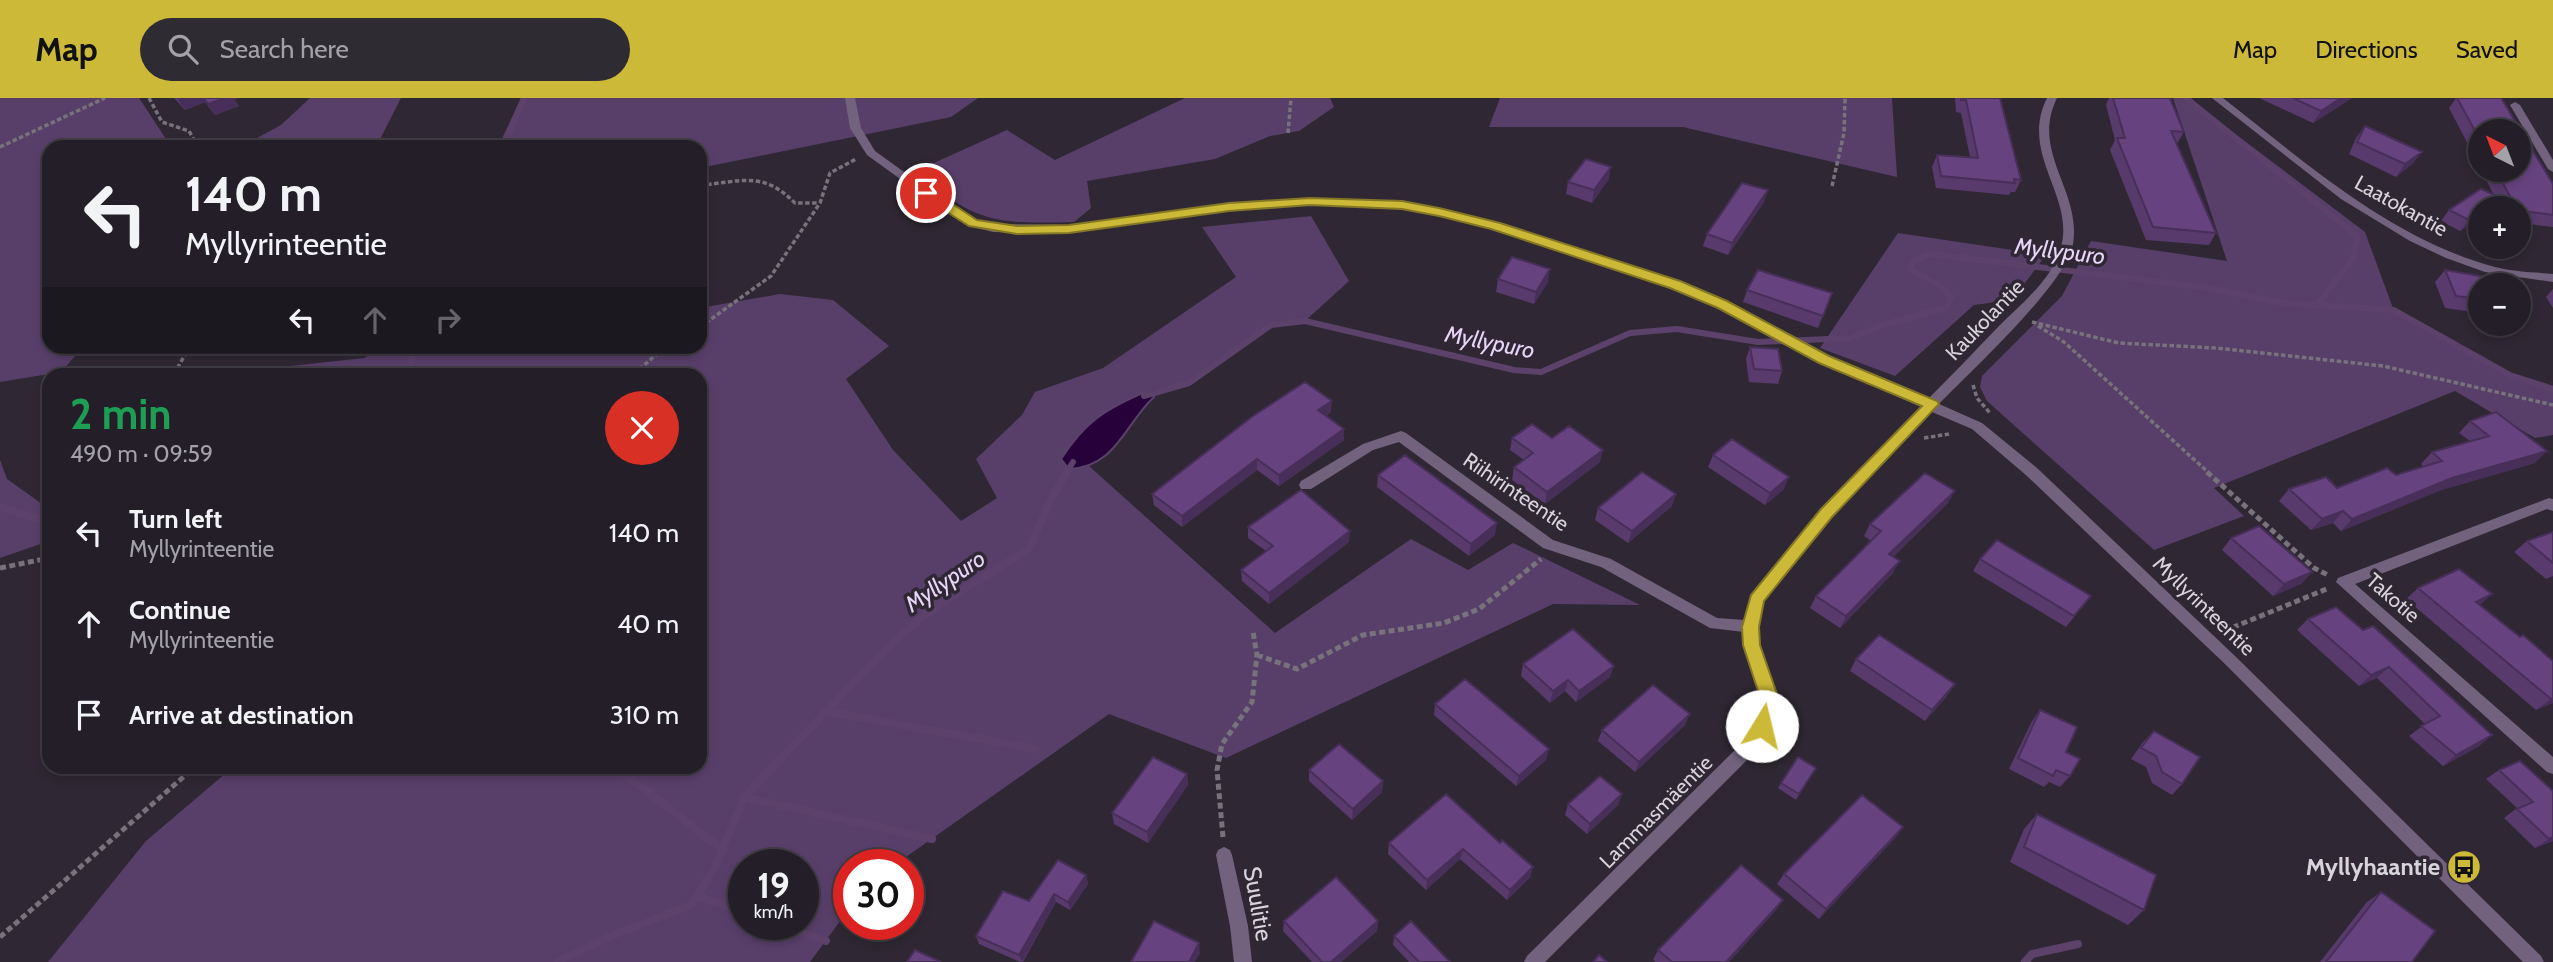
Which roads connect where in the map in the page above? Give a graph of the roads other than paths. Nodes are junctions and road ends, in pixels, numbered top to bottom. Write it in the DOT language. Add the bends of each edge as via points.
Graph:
graph roads {
  1 [pos="850,98"];
  2 [pos="2052,98"];
  3 [pos="2217,98"];
  4 [pos="2515,105"];
  5 [pos="2553,169"];
  6 [pos="2553,278"];
  7 [pos="1932,404"];
  8 [pos="1306,485"];
  9 [pos="2553,506"];
  10 [pos="1751,627"];
  11 [pos="2553,767"];
  12 [pos="1224,855"];
  13 [pos="1243,962"];
  14 [pos="1533,962"];
  15 [pos="2535,962"];
  1 -- 7 [label="street, Myllyrinteentie" via="851,120 859,140 871,153 974,223 993,228 1069,229 1310,201 1402,205 1496,226 1675,284 1723,304 1798,346"];
  2 -- 7 [label="street, Kaukolantie" via="2043,124 2063,200 2068,235 2062,257 2042,289"];
  3 -- 6 [label="street, Laatokantie" via="2371,216 2492,270"];
  4 -- 5 [label="street"];
  7 -- 10 [label="street, Lammasmäentie" via="1827,513 1757,599"];
  7 -- 15 [label="street, Myllyrinteentie" via="1977,426 2032,472"];
  8 -- 10 [label="street, Riihirinteentie" via="1368,447 1401,436 1549,544 1606,563 1715,624"];
  9 -- 11 [label="street, Takotie" via="2549,503 2343,582"];
  10 -- 14 [label="street, Lammasmäentie" via="1752,645 1769,697 1754,742"];
  12 -- 13 [label="street, Suulitie"];
}
